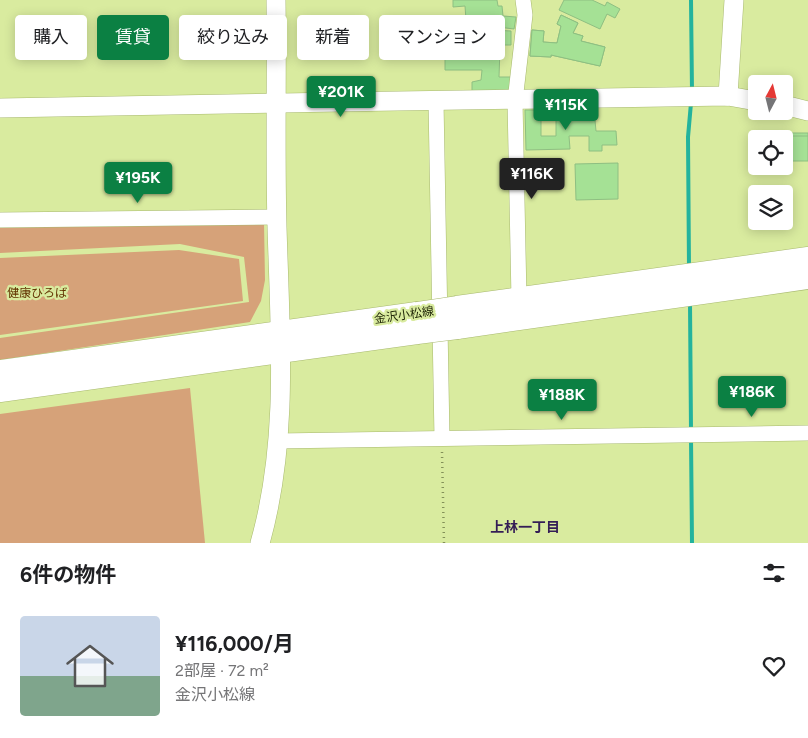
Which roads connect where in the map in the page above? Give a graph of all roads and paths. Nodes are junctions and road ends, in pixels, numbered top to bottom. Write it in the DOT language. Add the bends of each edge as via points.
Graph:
graph roads {
  1 [pos="276,0"];
  2 [pos="523,0"];
  3 [pos="734,0"];
  4 [pos="728,96"];
  5 [pos="748,100"];
  6 [pos="436,101"];
  7 [pos="515,101"];
  8 [pos="277,102"];
  9 [pos="793,107"];
  10 [pos="0,108"];
  11 [pos="808,111"];
  12 [pos="277,217"];
  13 [pos="0,220"];
  14 [pos="808,259"];
  15 [pos="808,277"];
  16 [pos="688,285"];
  17 [pos="519,299"];
  18 [pos="457,317"];
  19 [pos="281,342"];
  20 [pos="0,372"];
  21 [pos="0,390"];
  22 [pos="808,433"];
  23 [pos="442,438"];
  24 [pos="277,442"];
  25 [pos="260,543"];
  26 [pos="444,543"];
  1 -- 8 [label="street"];
  2 -- 7 [label="street" via="525,15"];
  3 -- 4 [label="street"];
  4 -- 5 [label="street"];
  4 -- 7 [label="street"];
  6 -- 7 [label="street"];
  6 -- 8 [label="street"];
  6 -- 23 [label="street"];
  7 -- 17 [label="street"];
  8 -- 10 [label="street"];
  8 -- 12 [label="street"];
  9 -- 11 [label="street"];
  12 -- 13 [label="street"];
  12 -- 19 [label="street"];
  14 -- 16 [label="main road, 金沢小松線"];
  15 -- 16 [label="main road, 金沢小松線"];
  16 -- 17 [label="main road, 金沢小松線"];
  16 -- 18 [label="main road, 金沢小松線"];
  17 -- 18 [label="main road, 金沢小松線"];
  18 -- 19 [label="main road, 金沢小松線, bridge"];
  19 -- 20 [label="main road, 金沢小松線"];
  19 -- 21 [label="main road, 金沢小松線"];
  19 -- 24 [label="street"];
  22 -- 23 [label="street"];
  23 -- 24 [label="street"];
  23 -- 26 [label="path"];
  24 -- 25 [label="street"];
}
